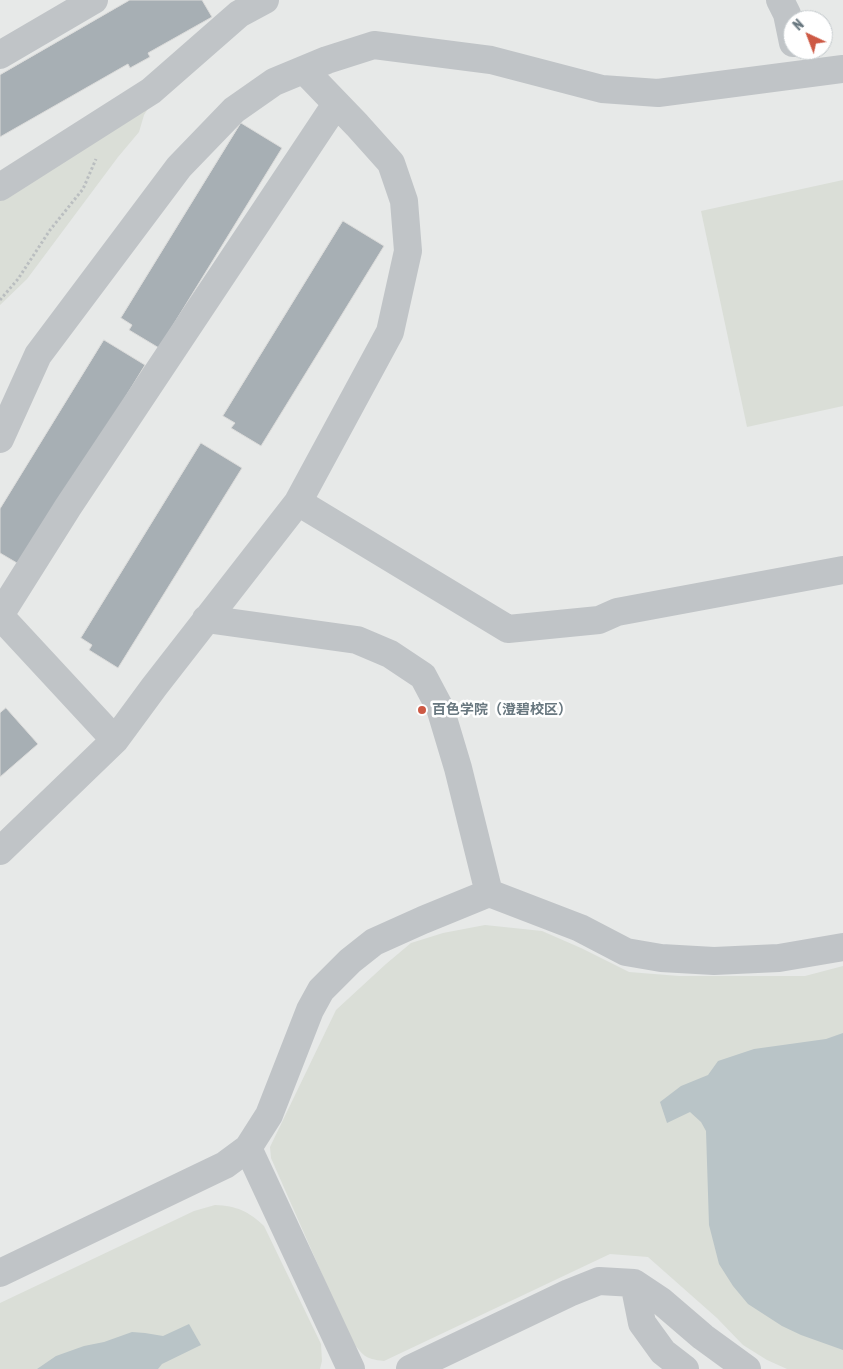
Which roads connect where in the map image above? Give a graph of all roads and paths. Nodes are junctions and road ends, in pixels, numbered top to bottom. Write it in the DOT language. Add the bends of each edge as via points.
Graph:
graph roads {
  1 [pos="94,0"];
  2 [pos="265,0"];
  3 [pos="0,54"];
  4 [pos="797,63"];
  5 [pos="304,70"];
  6 [pos="843,70"];
  7 [pos="336,104"];
  8 [pos="101,122"];
  9 [pos="0,187"];
  10 [pos="0,300"];
  11 [pos="0,439"];
  12 [pos="298,502"];
  13 [pos="843,570"];
  14 [pos="0,615"];
  15 [pos="206,619"];
  16 [pos="115,740"];
  17 [pos="0,851"];
  18 [pos="489,893"];
  19 [pos="843,947"];
  20 [pos="248,1148"];
  21 [pos="0,1273"];
  22 [pos="634,1283"];
  23 [pos="351,1369"];
  24 [pos="410,1369"];
  25 [pos="685,1369"];
  26 [pos="747,1369"];
  1 -- 3 [label="street"];
  2 -- 8 [label="street" via="238,14 151,91"];
  4 -- 5 [label="street" via="658,93 602,89 491,60 374,45"];
  4 -- 6 [label="street"];
  5 -- 7 [label="street"];
  5 -- 11 [label="street" via="274,82 234,110 179,167 38,355"];
  7 -- 12 [label="street" via="391,163 404,201 408,251 390,332"];
  7 -- 14 [label="street" via="73,499"];
  8 -- 9 [label="street"];
  8 -- 10 [label="path" via="98,152 84,189"];
  12 -- 13 [label="street" via="508,628 599,620 617,612"];
  12 -- 15 [label="street"];
  14 -- 16 [label="street"];
  15 -- 16 [label="street"];
  15 -- 18 [label="street" via="357,640 390,654 423,676 440,708 456,760"];
  16 -- 17 [label="street"];
  18 -- 19 [label="street" via="580,928 626,952 661,958 714,961 779,958"];
  18 -- 20 [label="street" via="374,942 322,990 310,1010 269,1115"];
  20 -- 21 [label="street" via="225,1166"];
  20 -- 23 [label="street"];
  22 -- 24 [label="street" via="599,1281 569,1292"];
  22 -- 25 [label="street" via="642,1324 663,1352"];
  22 -- 26 [label="street"];
}
